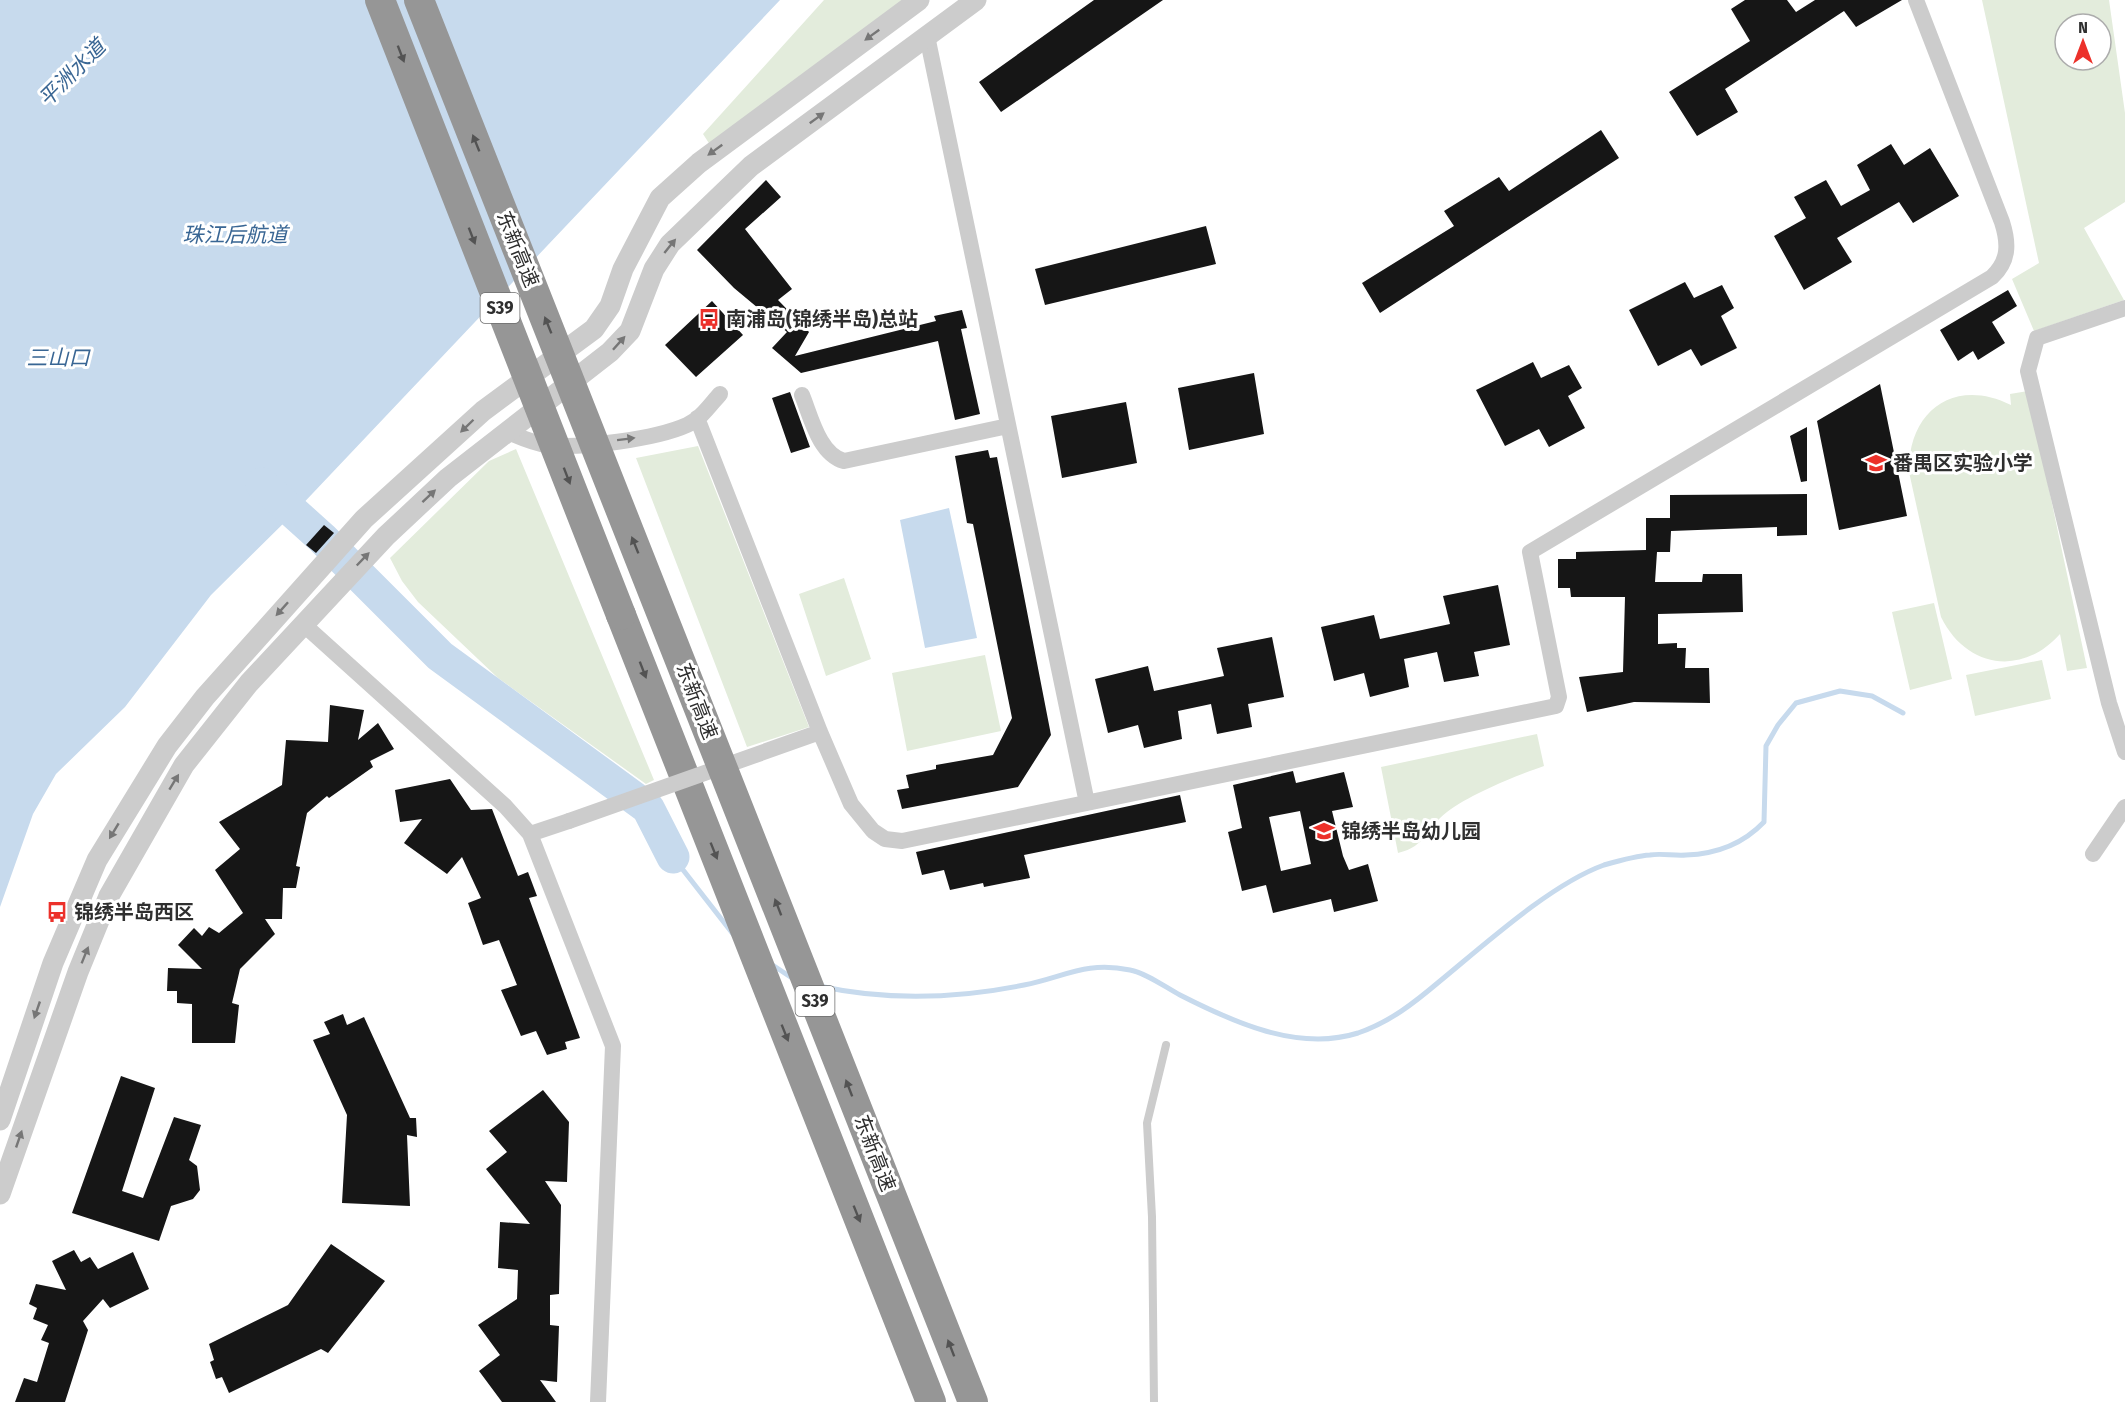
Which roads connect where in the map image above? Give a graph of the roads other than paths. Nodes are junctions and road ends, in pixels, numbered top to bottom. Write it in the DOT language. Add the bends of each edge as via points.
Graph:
graph roads {
  1 [pos="380,0"];
  2 [pos="419,0"];
  3 [pos="920,0"];
  4 [pos="976,0"];
  5 [pos="1916,0"];
  6 [pos="927,36"];
  7 [pos="2125,308"];
  8 [pos="720,394"];
  9 [pos="802,395"];
  10 [pos="697,418"];
  11 [pos="1008,426"];
  12 [pos="508,432"];
  13 [pos="303,623"];
  14 [pos="2117,703"];
  15 [pos="820,732"];
  16 [pos="2125,753"];
  17 [pos="1087,803"];
  18 [pos="2125,807"];
  19 [pos="530,834"];
  20 [pos="2093,854"];
  21 [pos="1166,1045"];
  22 [pos="0,1120"];
  23 [pos="0,1194"];
  24 [pos="598,1402"];
  25 [pos="931,1402"];
  26 [pos="973,1402"];
  27 [pos="1154,1402"];
  1 -- 25 [label="highway, 东新高速 / S39, one-way, bridge"];
  26 -- 2 [label="highway, 东新高速 / S39, one-way, bridge"];
  3 -- 22 [label="street, one-way" via="699,163 660,198 623,268 610,306 594,329 483,411 364,519 205,697 174,738 97,860 53,963"];
  4 -- 6 [label="street"];
  5 -- 17 [label="street" via="2002,222 2007,240 2002,267 1992,277 1530,552 1559,698 1556,706"];
  6 -- 11 [label="street"];
  12 -- 6 [label="street, one-way" via="630,331 654,269 670,244 736,181"];
  7 -- 14 [label="street" via="2037,338 2028,371"];
  8 -- 10 [label="street"];
  9 -- 11 [label="street" via="818,436 836,459 844,461"];
  12 -- 10 [label="street, one-way" via="546,445 572,445 656,436"];
  10 -- 15 [label="street"];
  11 -- 17 [label="street"];
  13 -- 12 [label="street, one-way" via="448,478"];
  13 -- 19 [label="street" via="506,806"];
  23 -- 13 [label="street, one-way" via="78,972 123,869 184,765"];
  14 -- 16 [label="street"];
  15 -- 17 [label="street" via="851,804 862,820 885,838 902,841"];
  15 -- 19 [label="street, bridge"];
  18 -- 20 [label="street"];
  19 -- 24 [label="street" via="613,1046"];
  21 -- 27 [label="lane" via="1147,1123"];
}
